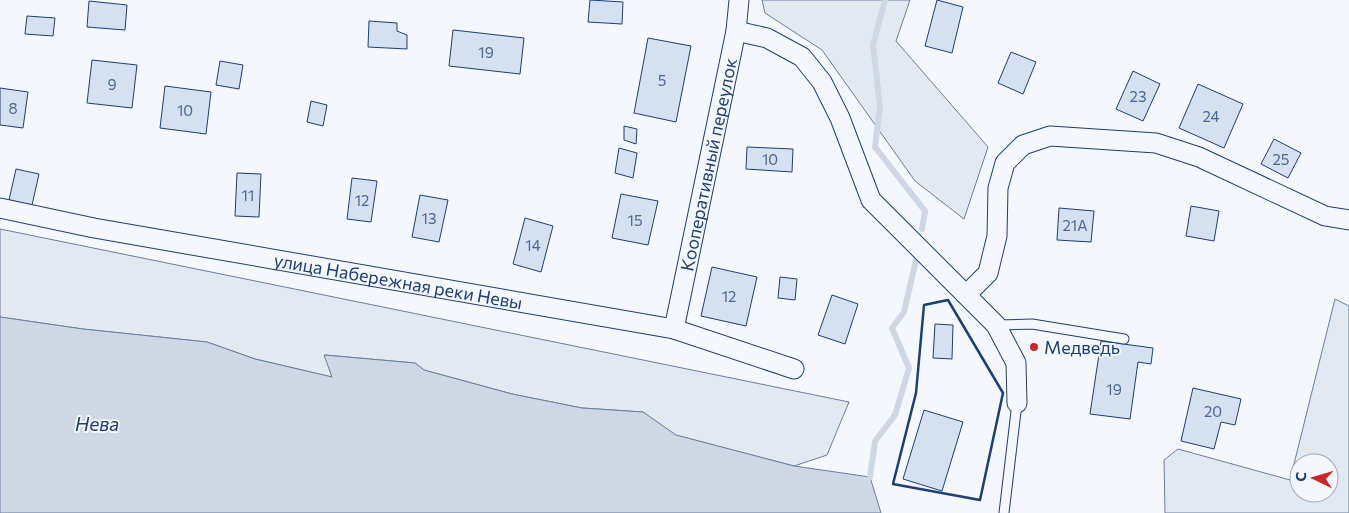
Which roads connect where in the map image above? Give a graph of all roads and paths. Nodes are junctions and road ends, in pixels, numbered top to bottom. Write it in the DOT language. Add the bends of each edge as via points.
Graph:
graph roads {
  1 [pos="739,0"];
  2 [pos="736,31"];
  3 [pos="0,208"];
  4 [pos="1349,220"];
  5 [pos="966,294"];
  6 [pos="996,325"];
  7 [pos="674,329"];
  8 [pos="1124,339"];
  9 [pos="794,369"];
  10 [pos="1017,404"];
  11 [pos="1004,513"];
  1 -- 2 [label="street, Кооперативный переулок"];
  2 -- 5 [label="street" via="767,38 802,57 822,82 840,118 871,200"];
  2 -- 7 [label="street, Кооперативный переулок"];
  3 -- 7 [label="street, улица Набережная реки Невы" via="94,228"];
  4 -- 5 [label="street" via="1325,216 1199,157 1156,143 1050,136 1024,146 1005,163 998,188 997,236 988,273"];
  5 -- 6 [label="street"];
  6 -- 8 [label="lane" via="1032,324"];
  6 -- 10 [label="street" via="1016,363"];
  7 -- 9 [label="street, улица Набережная реки Невы"];
  10 -- 11 [label="lane"];
}
